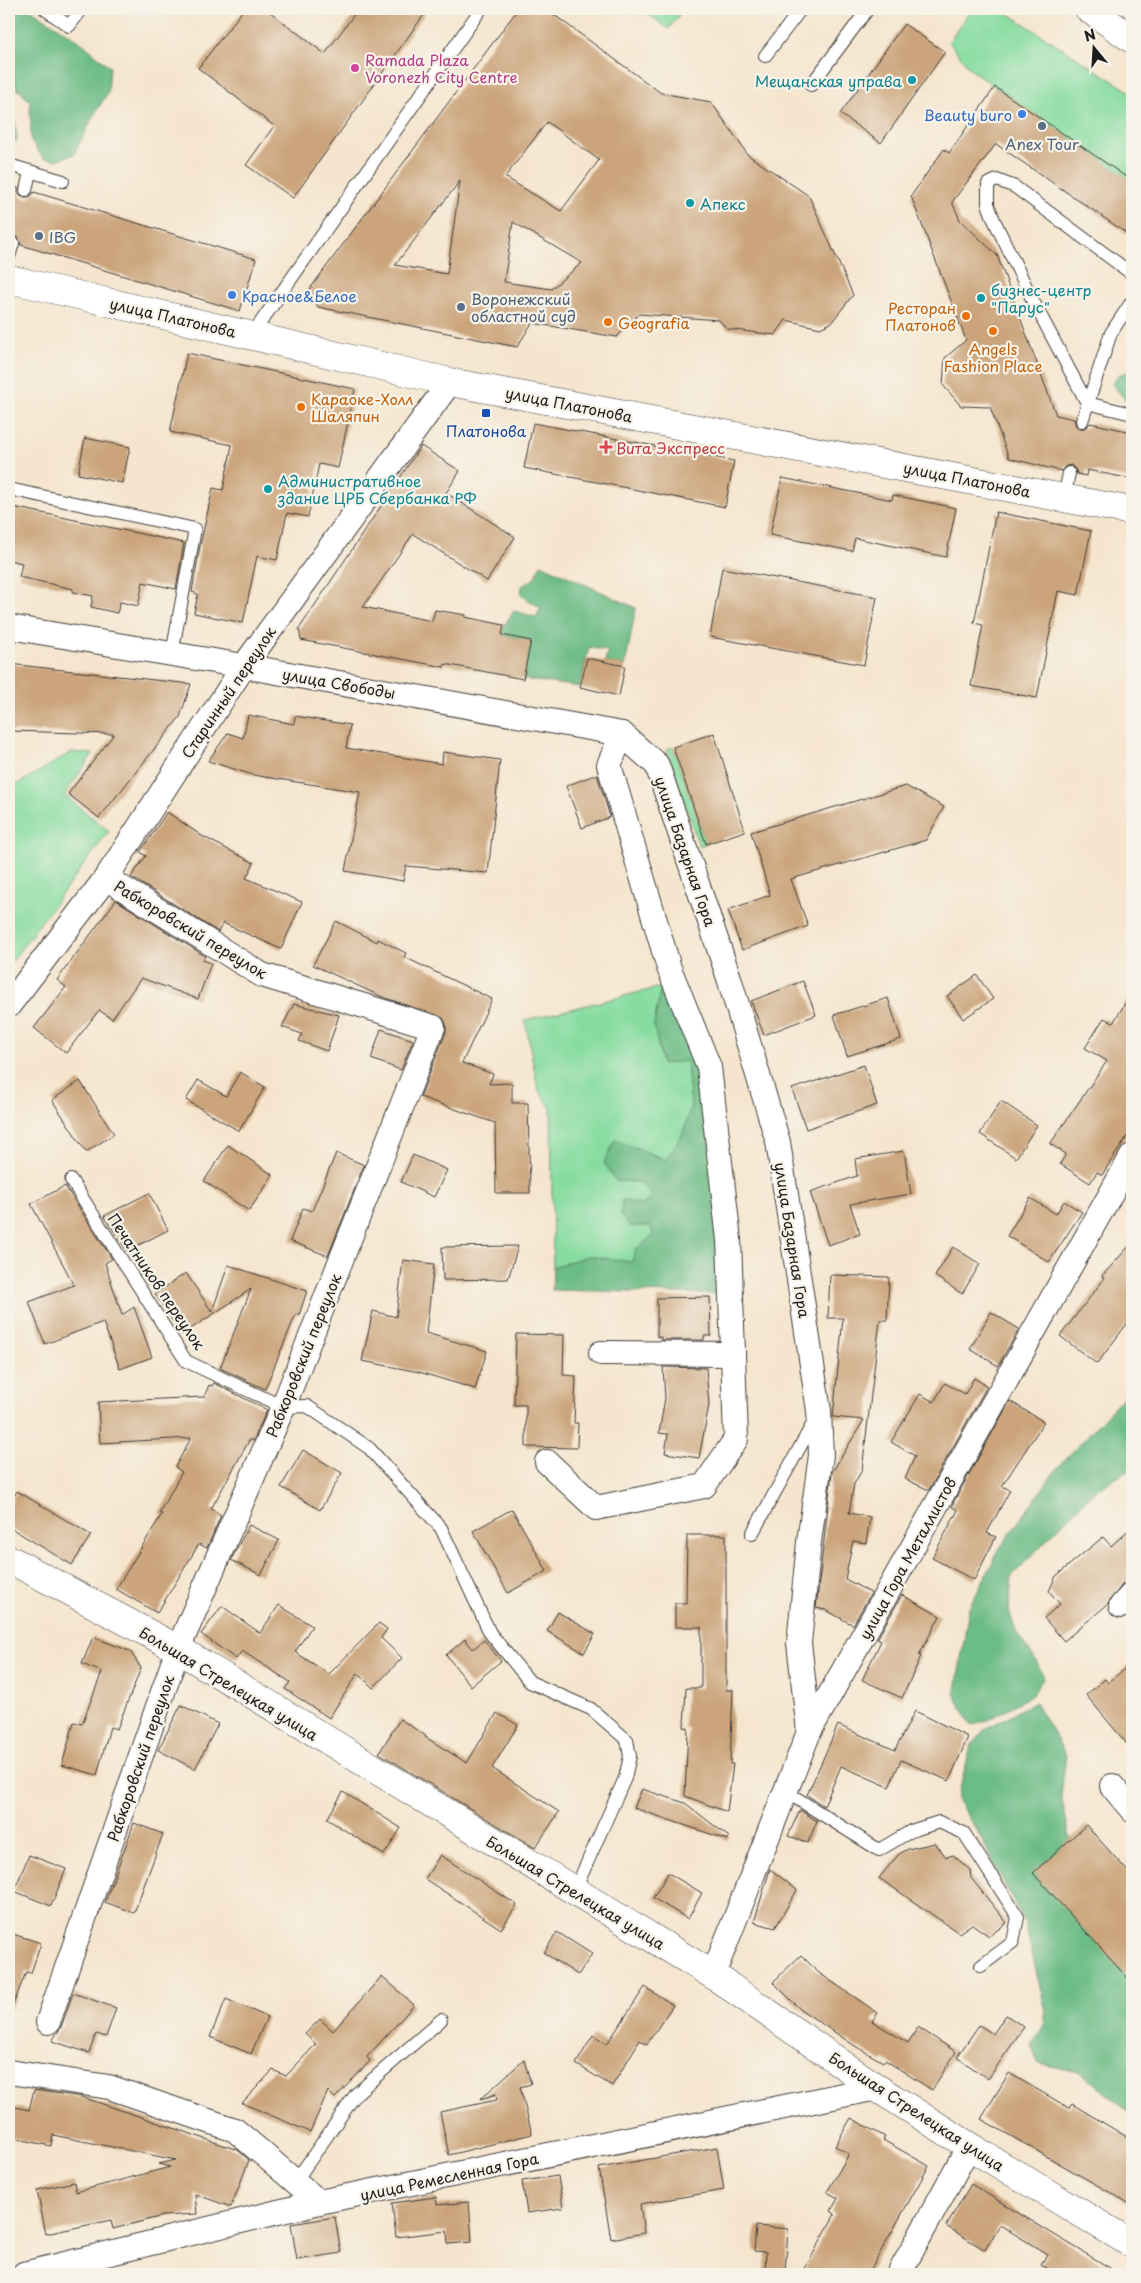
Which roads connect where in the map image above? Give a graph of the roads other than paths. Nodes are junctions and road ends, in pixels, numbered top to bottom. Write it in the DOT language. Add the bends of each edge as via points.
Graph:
graph roads {
  1 [pos="45,9"];
  2 [pos="82,9"];
  3 [pos="481,9"];
  4 [pos="801,9"];
  5 [pos="868,9"];
  6 [pos="1089,9"];
  7 [pos="1132,39"];
  8 [pos="765,56"];
  9 [pos="811,85"];
  10 [pos="9,165"];
  11 [pos="30,172"];
  12 [pos="63,181"];
  13 [pos="26,190"];
  14 [pos="13,243"];
  15 [pos="9,257"];
  16 [pos="1132,274"];
  17 [pos="9,279"];
  18 [pos="1132,301"];
  19 [pos="251,336"];
  20 [pos="450,382"];
  21 [pos="1087,403"];
  22 [pos="1132,414"];
  23 [pos="1082,421"];
  24 [pos="9,489"];
  25 [pos="1132,511"];
  26 [pos="9,626"];
  27 [pos="172,654"];
  28 [pos="244,666"];
  29 [pos="622,734"];
  30 [pos="106,878"];
  31 [pos="9,1005"];
  32 [pos="1132,1156"];
  33 [pos="71,1180"];
  34 [pos="601,1353"];
  35 [pos="733,1354"];
  36 [pos="283,1407"];
  37 [pos="819,1411"];
  38 [pos="548,1462"];
  39 [pos="752,1534"];
  40 [pos="9,1559"];
  41 [pos="178,1649"];
  42 [pos="809,1732"];
  43 [pos="1112,1786"];
  44 [pos="785,1791"];
  45 [pos="1132,1810"];
  46 [pos="574,1892"];
  47 [pos="981,1966"];
  48 [pos="713,1975"];
  49 [pos="441,2020"];
  50 [pos="48,2022"];
  51 [pos="9,2072"];
  52 [pos="877,2088"];
  53 [pos="969,2146"];
  54 [pos="295,2182"];
  55 [pos="319,2202"];
  56 [pos="1132,2244"];
  57 [pos="24,2274"];
  58 [pos="899,2274"];
  1 -- 2 [label="lane" via="69,26"];
  3 -- 19 [label="lane"];
  4 -- 8 [label="lane"];
  5 -- 9 [label="lane"];
  6 -- 7 [label="street"];
  10 -- 11 [label="lane"];
  11 -- 12 [label="lane"];
  11 -- 13 [label="lane"];
  14 -- 15 [label="lane"];
  16 -- 21 [label="lane" via="1015,187 997,180 988,184 988,204 994,220"];
  17 -- 19 [label="street, улица Платонова"];
  18 -- 21 [label="lane" via="1111,333"];
  19 -- 20 [label="street, улица Платонова"];
  20 -- 25 [label="street, улица Платонова" via="1067,485"];
  20 -- 28 [label="street, Старинный переулок"];
  21 -- 22 [label="lane"];
  21 -- 23 [label="lane"];
  24 -- 27 [label="lane" via="195,529"];
  26 -- 27 [label="street, улица Свободы"];
  27 -- 28 [label="street, улица Свободы"];
  28 -- 29 [label="street, улица Свободы"];
  28 -- 30 [label="street, Старинный переулок"];
  29 -- 35 [label="street" via="609,765 669,968 709,1067 729,1240"];
  29 -- 37 [label="street, улица Базарная Гора" via="657,765 729,978 778,1142"];
  30 -- 31 [label="street, Старинный переулок"];
  30 -- 36 [label="street, Рабкоровский переулок" via="262,975 433,1027"];
  32 -- 42 [label="street, улица Гора Металлистов"];
  33 -- 36 [label="lane, Печатников переулок" via="186,1360"];
  34 -- 35 [label="street"];
  35 -- 38 [label="street" via="736,1439 704,1486 596,1508"];
  36 -- 41 [label="street, Рабкоровский переулок"];
  36 -- 46 [label="lane, Печатников переулок" via="307,1406 369,1448 441,1528 490,1634 530,1682 591,1709 627,1740 630,1756 625,1778"];
  37 -- 39 [label="lane"];
  37 -- 42 [label="street, улица Базарная Гора" via="821,1455 799,1643"];
  40 -- 41 [label="street, Большая Стрелецкая улица"];
  41 -- 46 [label="street, Большая Стрелецкая улица"];
  41 -- 50 [label="street, Рабкоровский переулок"];
  42 -- 44 [label="street, улица Гора Металлистов"];
  43 -- 45 [label="street"];
  44 -- 47 [label="lane" via="880,1850 911,1831 939,1822 964,1833 1018,1917 1014,1942"];
  44 -- 48 [label="street, улица Гора Металлистов"];
  46 -- 48 [label="street, Большая Стрелецкая улица"];
  48 -- 52 [label="street, Большая Стрелецкая улица"];
  49 -- 54 [label="lane" via="356,2094"];
  51 -- 54 [label="street" via="109,2087 235,2130"];
  52 -- 53 [label="street, Большая Стрелецкая улица"];
  52 -- 55 [label="street, улица Ремесленная Гора"];
  53 -- 56 [label="street, Большая Стрелецкая улица"];
  53 -- 58 [label="street"];
  54 -- 55 [label="street"];
  55 -- 57 [label="street, улица Ремесленная Гора"];
}
